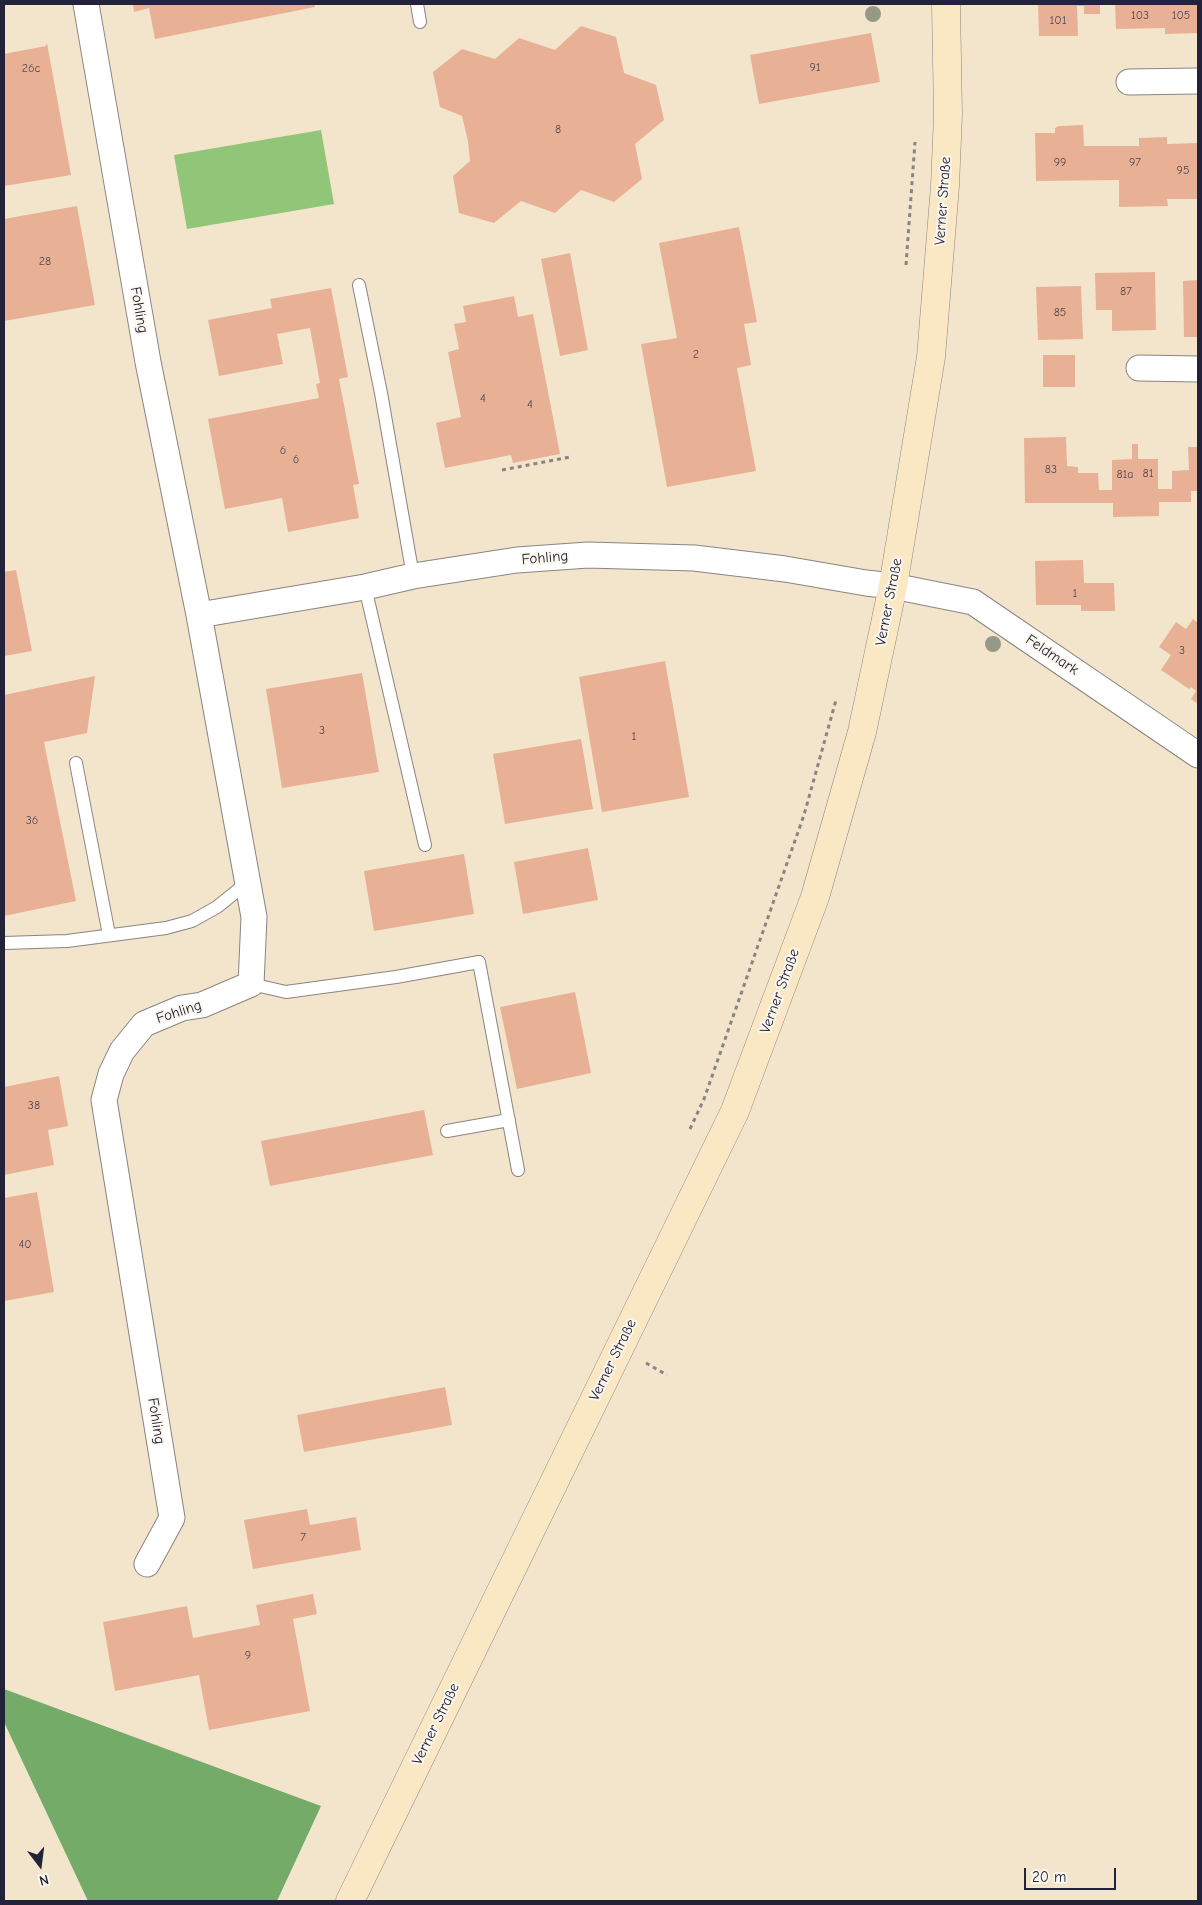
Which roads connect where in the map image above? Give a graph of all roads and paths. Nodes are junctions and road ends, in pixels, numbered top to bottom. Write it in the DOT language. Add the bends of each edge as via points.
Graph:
graph roads {
  1 [pos="86,4"];
  2 [pos="417,4"];
  3 [pos="946,4"];
  4 [pos="420,22"];
  5 [pos="1198,81"];
  6 [pos="1129,82"];
  7 [pos="915,139"];
  8 [pos="906,274"];
  9 [pos="359,285"];
  10 [pos="1139,368"];
  11 [pos="1198,369"];
  12 [pos="570,457"];
  13 [pos="502,470"];
  14 [pos="413,576"];
  15 [pos="893,586"];
  16 [pos="365,587"];
  17 [pos="199,615"];
  18 [pos="838,692"];
  19 [pos="1198,754"];
  20 [pos="76,763"];
  21 [pos="425,845"];
  22 [pos="248,882"];
  23 [pos="109,935"];
  24 [pos="4,943"];
  25 [pos="251,984"];
  26 [pos="509,1120"];
  27 [pos="446,1131"];
  28 [pos="688,1135"];
  29 [pos="518,1170"];
  30 [pos="147,1564"];
  31 [pos="350,1901"];
  1 -- 17 [label="street, Fohling" via="148,362"];
  2 -- 4 [label="lane"];
  3 -- 15 [label="main road, Verner Straße" via="946,177 931,347"];
  5 -- 6 [label="street"];
  7 -- 8 [label="path"];
  9 -- 14 [label="lane"];
  10 -- 11 [label="street"];
  12 -- 13 [label="path"];
  14 -- 15 [label="street, Fohling" via="517,560 588,555 694,558"];
  14 -- 16 [label="street, Fohling"];
  15 -- 19 [label="street, Feldmark" via="973,602"];
  15 -- 31 [label="main road, Verner Straße" via="862,732 818,888 735,1111"];
  16 -- 17 [label="street, Fohling"];
  16 -- 21 [label="lane"];
  17 -- 22 [label="street, Fohling"];
  18 -- 28 [label="path" via="804,815"];
  20 -- 23 [label="lane"];
  22 -- 23 [label="lane" via="217,907 192,921 166,928"];
  22 -- 25 [label="street, Fohling" via="254,917"];
  23 -- 24 [label="lane" via="67,941"];
  25 -- 26 [label="lane" via="286,992 479,962"];
  25 -- 30 [label="street, Fohling" via="202,1005 182,1008 144,1024 122,1050 104,1100 172,1518"];
  26 -- 27 [label="lane"];
  26 -- 29 [label="lane"];
}
